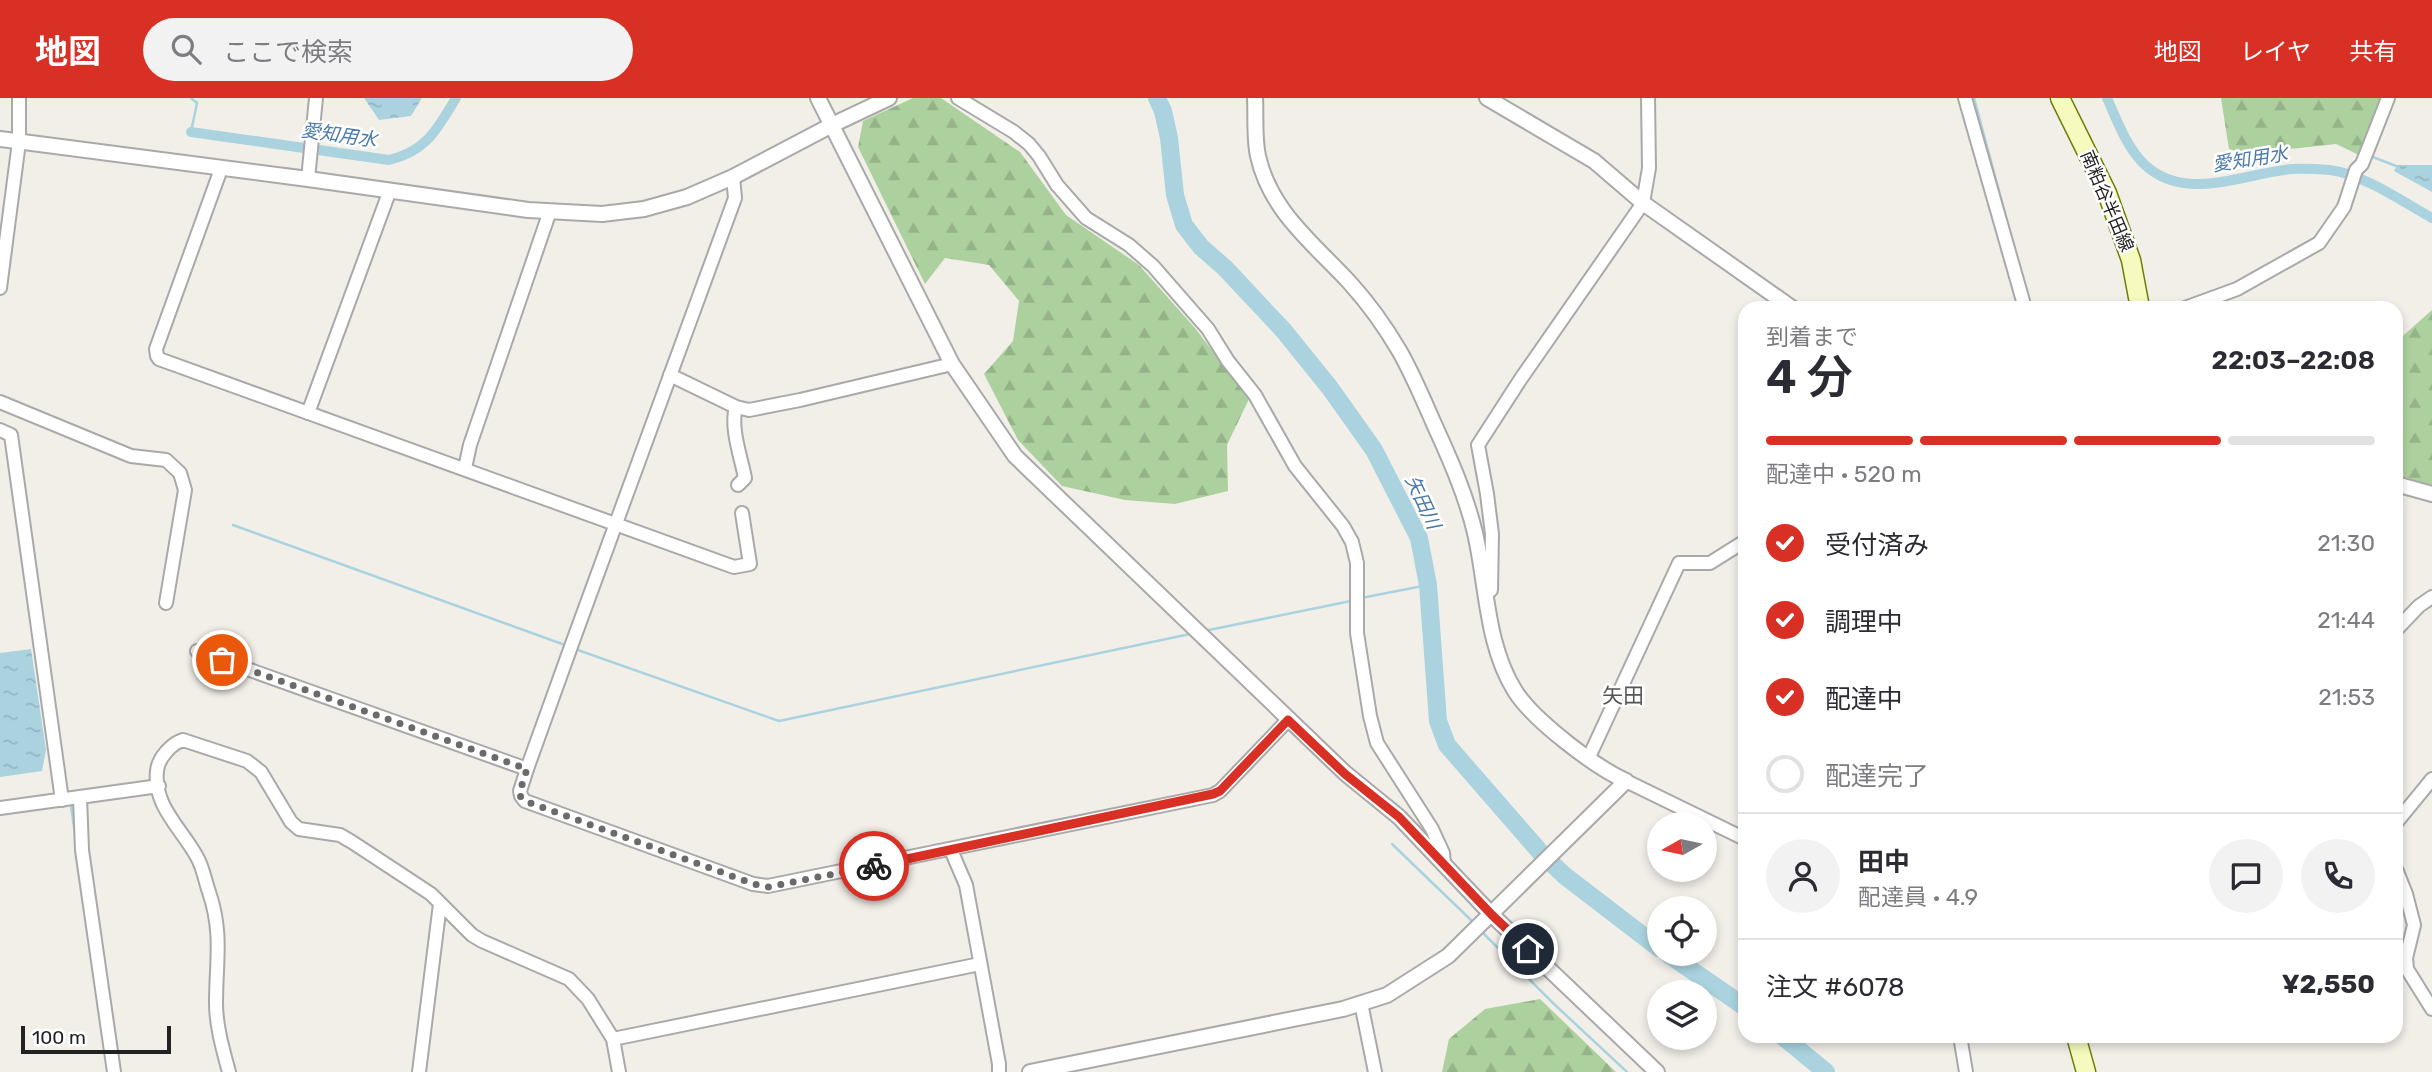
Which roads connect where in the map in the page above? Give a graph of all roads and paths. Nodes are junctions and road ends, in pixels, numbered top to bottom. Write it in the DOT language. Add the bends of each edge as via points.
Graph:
graph roads {
  1 [pos="19,98"];
  2 [pos="316,98"];
  3 [pos="818,98"];
  4 [pos="889,98"];
  5 [pos="958,98"];
  6 [pos="1255,98"];
  7 [pos="1487,98"];
  8 [pos="1648,98"];
  9 [pos="1965,98"];
  10 [pos="2060,98"];
  11 [pos="2388,98"];
  12 [pos="832,125"];
  13 [pos="0,139"];
  14 [pos="19,142"];
  15 [pos="221,169"];
  16 [pos="733,177"];
  17 [pos="309,179"];
  18 [pos="390,190"];
  19 [pos="1643,204"];
  20 [pos="550,211"];
  21 [pos="0,288"];
  22 [pos="1782,301"];
  23 [pos="2023,301"];
  24 [pos="2139,301"];
  25 [pos="2204,301"];
  26 [pos="952,364"];
  27 [pos="670,374"];
  28 [pos="0,402"];
  29 [pos="736,407"];
  30 [pos="308,413"];
  31 [pos="0,430"];
  32 [pos="465,468"];
  33 [pos="738,485"];
  34 [pos="2403,486"];
  35 [pos="2432,494"];
  36 [pos="742,513"];
  37 [pos="616,524"];
  38 [pos="1738,545"];
  39 [pos="1486,594"];
  40 [pos="2432,597"];
  41 [pos="166,603"];
  42 [pos="2403,622"];
  43 [pos="197,651"];
  44 [pos="1288,720"];
  45 [pos="1589,757"];
  46 [pos="527,769"];
  47 [pos="2432,779"];
  48 [pos="1626,781"];
  49 [pos="159,786"];
  50 [pos="80,797"];
  51 [pos="62,800"];
  52 [pos="0,808"];
  53 [pos="2403,814"];
  54 [pos="1738,836"];
  55 [pos="951,850"];
  56 [pos="1444,864"];
  57 [pos="2403,886"];
  58 [pos="440,904"];
  59 [pos="1492,915"];
  60 [pos="980,964"];
  61 [pos="1361,1003"];
  62 [pos="2432,1009"];
  63 [pos="613,1039"];
  64 [pos="1961,1043"];
  65 [pos="2078,1043"];
  66 [pos="114,1072"];
  67 [pos="229,1072"];
  68 [pos="419,1072"];
  69 [pos="619,1072"];
  70 [pos="999,1072"];
  71 [pos="1030,1072"];
  72 [pos="1375,1072"];
  73 [pos="1657,1072"];
  74 [pos="1966,1072"];
  75 [pos="2086,1072"];
  1 -- 14 [label="street"];
  2 -- 17 [label="street"];
  3 -- 12 [label="street"];
  4 -- 12 [label="street"];
  5 -- 56 [label="street" via="1029,144 1086,218 1153,266 1208,329 1255,395 1307,482 1343,526 1357,563 1357,633 1377,743 1432,829"];
  6 -- 39 [label="street" via="1258,156 1268,187 1289,220 1367,304 1400,351 1457,474 1475,533"];
  7 -- 19 [label="street" via="1594,161"];
  8 -- 19 [label="street" via="1649,168"];
  9 -- 23 [label="street"];
  10 -- 24 [label="main road, 南粕谷半田線" via="2107,193 2131,260"];
  11 -- 25 [label="street" via="2344,207 2319,243 2237,289"];
  12 -- 16 [label="street"];
  12 -- 26 [label="street"];
  13 -- 14 [label="street"];
  14 -- 15 [label="street"];
  14 -- 21 [label="street"];
  15 -- 17 [label="street"];
  15 -- 30 [label="street" via="157,356"];
  16 -- 20 [label="street" via="644,209 602,214"];
  16 -- 27 [label="street" via="735,198"];
  17 -- 18 [label="street"];
  18 -- 20 [label="street"];
  18 -- 30 [label="street"];
  19 -- 22 [label="street"];
  19 -- 39 [label="street" via="1478,445 1492,534 1492,590"];
  20 -- 32 [label="street"];
  26 -- 29 [label="street" via="769,407"];
  26 -- 44 [label="street" via="1014,456"];
  27 -- 29 [label="street"];
  27 -- 37 [label="street"];
  28 -- 41 [label="street" via="131,456 166,460 180,472 185,490"];
  29 -- 33 [label="street" via="735,427 745,478"];
  30 -- 32 [label="street"];
  31 -- 51 [label="street" via="11,435"];
  32 -- 37 [label="street"];
  34 -- 35 [label="street"];
  36 -- 37 [label="street" via="750,564 734,567"];
  37 -- 46 [label="street"];
  38 -- 45 [label="street" via="1710,563 1679,563"];
  39 -- 45 [label="street" via="1504,672 1517,694 1540,719"];
  40 -- 42 [label="street"];
  43 -- 46 [label="street"];
  44 -- 55 [label="street" via="1213,794"];
  44 -- 56 [label="street" via="1399,817"];
  45 -- 48 [label="street"];
  46 -- 55 [label="street" via="520,791 525,801 768,887"];
  47 -- 53 [label="street"];
  48 -- 54 [label="street"];
  48 -- 59 [label="street"];
  49 -- 50 [label="street"];
  49 -- 58 [label="street" via="161,759 177,741 247,761 261,772 299,829 340,835"];
  49 -- 67 [label="street" via="169,817 197,857 216,911 217,1017"];
  50 -- 51 [label="street"];
  50 -- 66 [label="street" via="82,850"];
  51 -- 52 [label="street"];
  55 -- 60 [label="street" via="966,885"];
  56 -- 59 [label="street"];
  57 -- 62 [label="street" via="2414,925 2407,969"];
  58 -- 63 [label="street" via="482,941 569,979"];
  58 -- 68 [label="street"];
  59 -- 61 [label="street" via="1418,977 1387,995"];
  59 -- 73 [label="street"];
  60 -- 63 [label="street"];
  60 -- 70 [label="street"];
  61 -- 71 [label="street"];
  61 -- 72 [label="street"];
  63 -- 69 [label="street"];
  64 -- 74 [label="street"];
  65 -- 75 [label="main road"];
}
